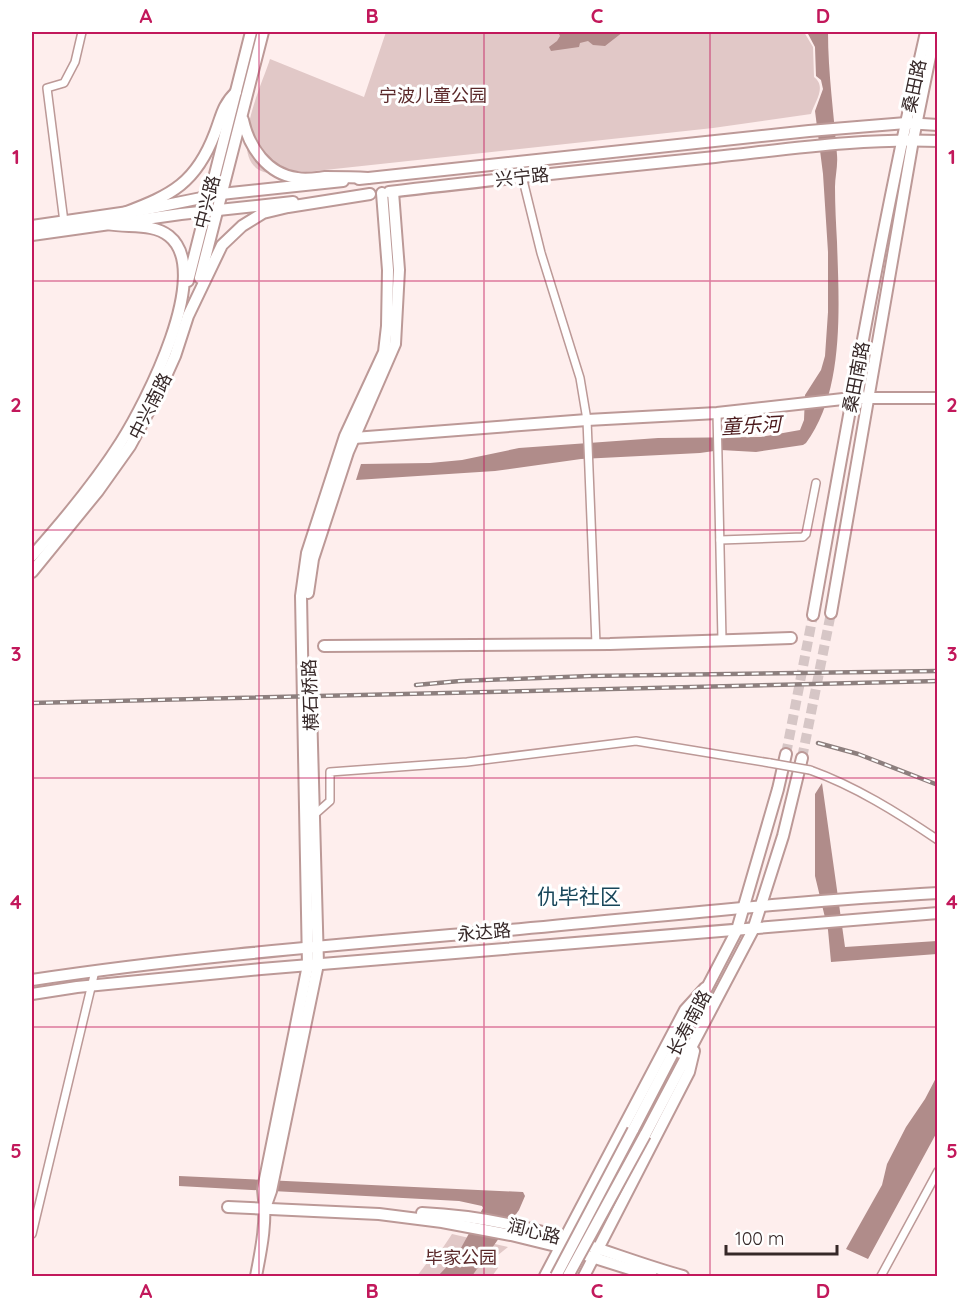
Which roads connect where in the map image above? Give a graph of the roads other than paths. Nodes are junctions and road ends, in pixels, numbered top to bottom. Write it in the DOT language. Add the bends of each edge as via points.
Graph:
graph roads {
  1 [pos="82,32"];
  2 [pos="251,32"];
  3 [pos="263,32"];
  4 [pos="926,32"];
  5 [pos="935,32"];
  6 [pos="236,91"];
  7 [pos="242,117"];
  8 [pos="911,123"];
  9 [pos="938,125"];
  10 [pos="908,140"];
  11 [pos="938,141"];
  12 [pos="197,170"];
  13 [pos="522,176"];
  14 [pos="368,178"];
  15 [pos="393,192"];
  16 [pos="221,194"];
  17 [pos="376,194"];
  18 [pos="209,197"];
  19 [pos="211,212"];
  20 [pos="124,213"];
  21 [pos="64,222"];
  22 [pos="108,224"];
  23 [pos="32,226"];
  24 [pos="32,235"];
  25 [pos="174,241"];
  26 [pos="184,314"];
  27 [pos="870,398"];
  28 [pos="938,398"];
  29 [pos="852,399"];
  30 [pos="717,413"];
  31 [pos="587,420"];
  32 [pos="354,438"];
  33 [pos="126,443"];
  34 [pos="816,483"];
  35 [pos="720,540"];
  36 [pos="32,556"];
  37 [pos="32,572"];
  38 [pos="831,613"];
  39 [pos="813,615"];
  40 [pos="790,638"];
  41 [pos="722,640"];
  42 [pos="596,644"];
  43 [pos="324,646"];
  44 [pos="786,754"];
  45 [pos="801,758"];
  46 [pos="312,816"];
  47 [pos="938,840"];
  48 [pos="938,893"];
  49 [pos="760,907"];
  50 [pos="744,909"];
  51 [pos="938,913"];
  52 [pos="737,930"];
  53 [pos="753,930"];
  54 [pos="313,947"];
  55 [pos="313,965"];
  56 [pos="95,971"];
  57 [pos="32,980"];
  58 [pos="710,984"];
  59 [pos="91,986"];
  60 [pos="32,994"];
  61 [pos="699,1032"];
  62 [pos="938,1171"];
  63 [pos="228,1207"];
  64 [pos="265,1208"];
  65 [pos="380,1214"];
  66 [pos="32,1234"];
  67 [pos="560,1247"];
  68 [pos="594,1257"];
  69 [pos="256,1276"];
  70 [pos="545,1276"];
  71 [pos="556,1276"];
  72 [pos="568,1276"];
  73 [pos="584,1276"];
  74 [pos="652,1276"];
  75 [pos="683,1276"];
  76 [pos="880,1276"];
  1 -- 21 [label="street" via="75,62 64,83 47,88"];
  2 -- 6 [label="main road, 中兴路"];
  3 -- 7 [label="main road, 中兴路"];
  4 -- 8 [label="main road, 桑田路"];
  5 -- 8 [label="main road, 桑田路"];
  6 -- 12 [label="main road, 中兴路" via="226,102"];
  6 -- 18 [label="main road, 中兴路"];
  7 -- 14 [label="main road" via="253,148 280,172 293,178"];
  7 -- 16 [label="main road, 中兴路"];
  8 -- 9 [label="main road, 兴宁路"];
  8 -- 10 [label="main road, 桑田路"];
  8 -- 14 [label="main road, 兴宁路"];
  10 -- 11 [label="main road, 兴宁路"];
  10 -- 13 [label="main road, 兴宁路"];
  10 -- 27 [label="main road, 桑田南路"];
  10 -- 29 [label="main road, 桑田南路"];
  12 -- 20 [label="main road, 兴宁路" via="162,197"];
  13 -- 15 [label="main road, 兴宁路"];
  13 -- 31 [label="street" via="580,378"];
  14 -- 16 [label="main road, 兴宁路"];
  15 -- 17 [label="main road, 兴宁路"];
  15 -- 32 [label="main road, 横石桥路" via="399,270 397,335"];
  16 -- 18 [label="main road, 兴宁路"];
  16 -- 19 [label="main road, 中兴路"];
  17 -- 19 [label="main road, 兴宁路"];
  17 -- 26 [label="main road, 中兴南路" via="274,209 242,226 222,245"];
  17 -- 54 [label="main road, 横石桥路" via="388,270 384,352 345,436 303,572"];
  18 -- 19 [label="main road, 中兴路"];
  18 -- 20 [label="main road, 兴宁路"];
  19 -- 22 [label="main road, 兴宁路"];
  19 -- 26 [label="main road, 中兴路" via="212,237"];
  20 -- 21 [label="main road, 兴宁路"];
  21 -- 23 [label="main road, 兴宁路"];
  22 -- 24 [label="main road, 兴宁路"];
  22 -- 25 [label="main road, 兴宁路" via="157,230"];
  25 -- 26 [label="main road, 中兴南路" via="184,263"];
  26 -- 33 [label="main road, 中兴南路" via="175,356 157,396"];
  27 -- 28 [label="main road"];
  27 -- 29 [label="main road"];
  27 -- 38 [label="main road, 桑田南路"];
  29 -- 30 [label="main road"];
  29 -- 39 [label="main road, 桑田南路"];
  30 -- 31 [label="main road"];
  30 -- 35 [label="street"];
  31 -- 32 [label="main road"];
  31 -- 42 [label="street"];
  32 -- 46 [label="main road, 横石桥路" via="319,539 309,589"];
  33 -- 36 [label="main road, 中兴南路"];
  33 -- 37 [label="main road, 中兴南路" via="98,491"];
  34 -- 35 [label="street" via="803,537"];
  35 -- 41 [label="street"];
  40 -- 41 [label="main road"];
  41 -- 42 [label="main road"];
  42 -- 43 [label="main road"];
  44 -- 50 [label="main road, 长寿南路"];
  45 -- 49 [label="main road, 长寿南路" via="783,836"];
  46 -- 47 [label="street, bridge" via="330,801 330,771 467,762 636,741 810,770 908,819"];
  46 -- 54 [label="main road, 横石桥路"];
  48 -- 49 [label="main road, 永达路"];
  49 -- 50 [label="main road, 永达路"];
  49 -- 53 [label="main road, 长寿南路"];
  50 -- 52 [label="main road, 长寿南路"];
  50 -- 54 [label="main road, 永达路"];
  51 -- 53 [label="main road, 永达路"];
  52 -- 53 [label="main road, 永达路"];
  52 -- 55 [label="main road, 永达路"];
  52 -- 58 [label="main road, 长寿南路"];
  53 -- 61 [label="main road, 长寿南路"];
  54 -- 55 [label="main road, 横石桥路"];
  54 -- 56 [label="main road, 永达路"];
  55 -- 59 [label="main road, 永达路"];
  55 -- 64 [label="main road, 横石桥路" via="262,1189"];
  56 -- 57 [label="main road, 永达路"];
  56 -- 59 [label="street"];
  58 -- 67 [label="main road" via="685,1010"];
  58 -- 71 [label="main road, 长寿南路, bridge"];
  59 -- 60 [label="main road, 永达路"];
  59 -- 66 [label="street"];
  61 -- 68 [label="main road" via="689,1072"];
  61 -- 72 [label="main road, 长寿南路, bridge"];
  62 -- 76 [label="street"];
  63 -- 64 [label="main road, 润心路"];
  64 -- 65 [label="main road, 润心路"];
  64 -- 69 [label="main road, 横石桥路" via="265,1235"];
  65 -- 67 [label="main road, 润心路" via="442,1222"];
  65 -- 75 [label="main road, 润心路" via="447,1214 501,1222"];
  67 -- 68 [label="main road, 润心路"];
  67 -- 70 [label="main road"];
  68 -- 73 [label="main road"];
  68 -- 74 [label="main road, 润心路"];
}
